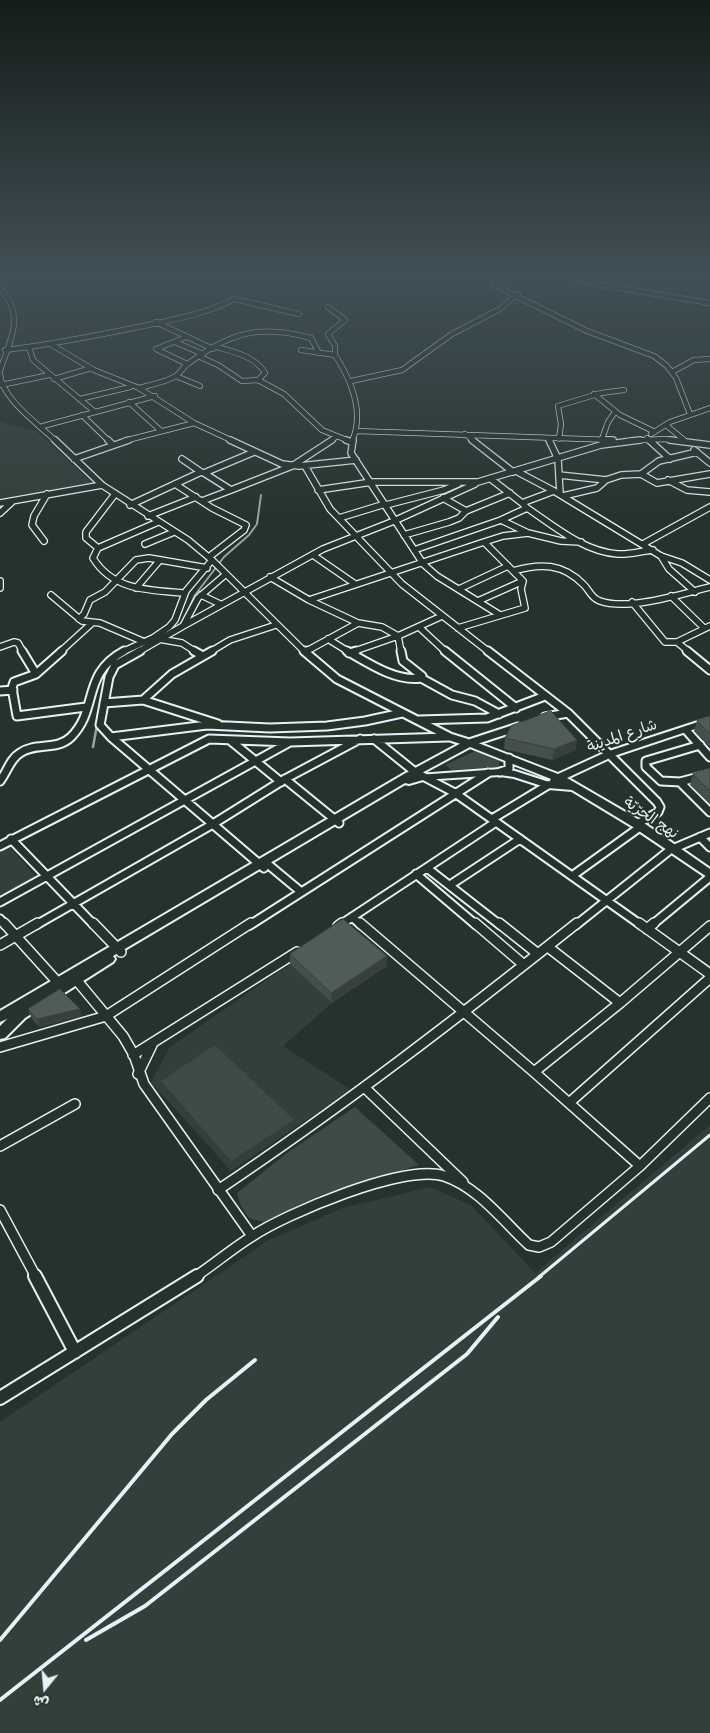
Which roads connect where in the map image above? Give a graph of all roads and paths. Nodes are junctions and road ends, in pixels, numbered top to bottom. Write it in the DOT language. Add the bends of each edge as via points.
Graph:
graph roads {
  1 [pos="3,358"];
  2 [pos="32,358"];
  3 [pos="71,358"];
  4 [pos="174,358"];
  5 [pos="195,358"];
  6 [pos="205,358"];
  7 [pos="248,358"];
  8 [pos="337,358"];
  9 [pos="419,358"];
  10 [pos="657,358"];
  11 [pos="710,359"];
  12 [pos="186,363"];
  13 [pos="88,369"];
  14 [pos="0,372"];
  15 [pos="672,372"];
  16 [pos="49,375"];
  17 [pos="176,376"];
  18 [pos="54,378"];
  19 [pos="258,380"];
  20 [pos="351,381"];
  21 [pos="2,385"];
  22 [pos="132,386"];
  23 [pos="200,386"];
  24 [pos="139,388"];
  25 [pos="624,390"];
  26 [pos="594,394"];
  27 [pos="154,396"];
  28 [pos="80,400"];
  29 [pos="129,402"];
  30 [pos="710,408"];
  31 [pos="94,412"];
  32 [pos="615,412"];
  33 [pos="690,414"];
  34 [pos="82,415"];
  35 [pos="194,423"];
  36 [pos="666,425"];
  37 [pos="43,426"];
  38 [pos="160,430"];
  39 [pos="356,431"];
  40 [pos="653,431"];
  41 [pos="465,434"];
  42 [pos="336,437"];
  43 [pos="648,438"];
  44 [pos="549,439"];
  45 [pos="559,439"];
  46 [pos="602,440"];
  47 [pos="633,440"];
  48 [pos="684,440"];
  49 [pos="351,442"];
  50 [pos="112,444"];
  51 [pos="710,445"];
  52 [pos="254,452"];
  53 [pos="697,452"];
  54 [pos="558,458"];
  55 [pos="74,459"];
  56 [pos="182,459"];
  57 [pos="670,459"];
  58 [pos="356,460"];
  59 [pos="710,463"];
  60 [pos="292,466"];
  61 [pos="305,466"];
  62 [pos="515,472"];
  63 [pos="202,473"];
  64 [pos="641,474"];
  65 [pos="710,474"];
  66 [pos="559,475"];
  67 [pos="491,479"];
  68 [pos="606,480"];
  69 [pos="668,480"];
  70 [pos="372,482"];
  71 [pos="461,482"];
  72 [pos="478,482"];
  73 [pos="175,484"];
  74 [pos="102,485"];
  75 [pos="231,490"];
  76 [pos="318,490"];
  77 [pos="710,492"];
  78 [pos="510,493"];
  79 [pos="47,494"];
  80 [pos="114,494"];
  81 [pos="559,494"];
  82 [pos="196,497"];
  83 [pos="443,498"];
  84 [pos="13,501"];
  85 [pos="202,501"];
  86 [pos="0,503"];
  87 [pos="522,503"];
  88 [pos="130,505"];
  89 [pos="385,505"];
  90 [pos="710,507"];
  91 [pos="527,508"];
  92 [pos="466,511"];
  93 [pos="0,513"];
  94 [pos="148,516"];
  95 [pos="338,518"];
  96 [pos="501,520"];
  97 [pos="394,521"];
  98 [pos="158,522"];
  99 [pos="174,532"];
  100 [pos="528,533"];
  101 [pos="357,535"];
  102 [pos="404,535"];
  103 [pos="44,542"];
  104 [pos="484,542"];
  105 [pos="582,542"];
  106 [pos="145,544"];
  107 [pos="643,544"];
  108 [pos="98,548"];
  109 [pos="414,550"];
  110 [pos="654,550"];
  111 [pos="313,555"];
  112 [pos="661,556"];
  113 [pos="160,560"];
  114 [pos="212,560"];
  115 [pos="421,562"];
  116 [pos="207,568"];
  117 [pos="510,568"];
  118 [pos="391,571"];
  119 [pos="225,574"];
  120 [pos="270,577"];
  121 [pos="710,580"];
  122 [pos="0,581"];
  123 [pos="523,581"];
  124 [pos="114,583"];
  125 [pos="356,584"];
  126 [pos="0,588"];
  127 [pos="136,588"];
  128 [pos="710,588"];
  129 [pos="459,590"];
  130 [pos="242,592"];
  131 [pos="695,592"];
  132 [pos="185,593"];
  133 [pos="51,595"];
  134 [pos="201,595"];
  135 [pos="671,596"];
  136 [pos="308,600"];
  137 [pos="478,601"];
  138 [pos="632,602"];
  139 [pos="220,604"];
  140 [pos="500,615"];
  141 [pos="442,616"];
  142 [pos="79,620"];
  143 [pos="92,623"];
  144 [pos="358,623"];
  145 [pos="276,625"];
  146 [pos="183,626"];
  147 [pos="418,627"];
  148 [pos="707,627"];
  149 [pos="458,628"];
  150 [pos="398,636"];
  151 [pos="159,639"];
  152 [pos="328,639"];
  153 [pos="142,642"];
  154 [pos="678,642"];
  155 [pos="0,647"];
  156 [pos="305,652"];
  157 [pos="349,653"];
  158 [pos="203,656"];
  159 [pos="710,670"];
  160 [pos="36,674"];
  161 [pos="421,678"];
  162 [pos="12,690"];
  163 [pos="0,691"];
  164 [pos="547,698"];
  165 [pos="143,700"];
  166 [pos="104,703"];
  167 [pos="86,707"];
  168 [pos="516,708"];
  169 [pos="567,712"];
  170 [pos="402,713"];
  171 [pos="499,714"];
  172 [pos="536,720"];
  173 [pos="710,721"];
  174 [pos="420,722"];
  175 [pos="528,723"];
  176 [pos="221,725"];
  177 [pos="686,730"];
  178 [pos="111,737"];
  179 [pos="450,737"];
  180 [pos="362,738"];
  181 [pos="374,738"];
  182 [pos="231,740"];
  183 [pos="290,742"];
  184 [pos="469,743"];
  185 [pos="700,746"];
  186 [pos="610,754"];
  187 [pos="710,757"];
  188 [pos="510,758"];
  189 [pos="256,762"];
  190 [pos="150,768"];
  191 [pos="500,772"];
  192 [pos="488,773"];
  193 [pos="419,774"];
  194 [pos="710,774"];
  195 [pos="560,779"];
  196 [pos="0,781"];
  197 [pos="283,781"];
  198 [pos="681,782"];
  199 [pos="548,785"];
  200 [pos="573,787"];
  201 [pos="454,794"];
  202 [pos="187,801"];
  203 [pos="710,812"];
  204 [pos="337,821"];
  205 [pos="494,821"];
  206 [pos="213,824"];
  207 [pos="638,825"];
  208 [pos="710,833"];
  209 [pos="700,837"];
  210 [pos="11,839"];
  211 [pos="520,839"];
  212 [pos="0,846"];
  213 [pos="710,846"];
  214 [pos="670,850"];
  215 [pos="264,864"];
  216 [pos="427,868"];
  217 [pos="416,874"];
  218 [pos="46,876"];
  219 [pos="572,876"];
  220 [pos="710,876"];
  221 [pos="450,885"];
  222 [pos="300,891"];
  223 [pos="607,900"];
  224 [pos="0,902"];
  225 [pos="72,903"];
  226 [pos="484,912"];
  227 [pos="352,917"];
  228 [pos="0,919"];
  229 [pos="472,921"];
  230 [pos="710,926"];
  231 [pos="647,929"];
  232 [pos="326,933"];
  233 [pos="14,936"];
  234 [pos="0,945"];
  235 [pos="548,947"];
  236 [pos="118,949"];
  237 [pos="302,949"];
  238 [pos="679,952"];
  239 [pos="538,954"];
  240 [pos="524,965"];
  241 [pos="710,974"];
  242 [pos="73,977"];
  243 [pos="710,978"];
  244 [pos="60,985"];
  245 [pos="620,1003"];
  246 [pos="464,1013"];
  247 [pos="106,1016"];
  248 [pos="0,1017"];
  249 [pos="0,1034"];
  250 [pos="152,1045"];
  251 [pos="0,1047"];
  252 [pos="133,1054"];
  253 [pos="534,1072"];
  254 [pos="138,1074"];
  255 [pos="364,1087"];
  256 [pos="710,1098"];
  257 [pos="569,1103"];
  258 [pos="74,1104"];
  259 [pos="0,1146"];
  260 [pos="640,1166"];
  261 [pos="468,1187"];
  262 [pos="218,1190"];
  263 [pos="0,1210"];
  264 [pos="252,1236"];
  265 [pos="75,1352"];
  266 [pos="0,1398"];
  1 -- 14 [label="street"];
  2 -- 16 [label="street"];
  3 -- 13 [label="street"];
  4 -- 12 [label="street"];
  5 -- 12 [label="street"];
  6 -- 19 [label="street" via="242,381"];
  7 -- 19 [label="street" via="263,368 265,373"];
  8 -- 20 [label="street"];
  9 -- 20 [label="street" via="402,370"];
  10 -- 15 [label="street"];
  11 -- 15 [label="street" via="694,360"];
  12 -- 17 [label="street"];
  13 -- 18 [label="street"];
  13 -- 22 [label="street" via="112,381"];
  14 -- 21 [label="street"];
  15 -- 33 [label="street" via="685,395"];
  16 -- 18 [label="street"];
  16 -- 21 [label="street"];
  17 -- 23 [label="street"];
  17 -- 24 [label="street"];
  18 -- 28 [label="street"];
  19 -- 42 [label="street" via="284,394 316,426"];
  20 -- 39 [label="street"];
  21 -- 37 [label="street" via="9,396"];
  22 -- 24 [label="street"];
  22 -- 28 [label="street"];
  24 -- 27 [label="street"];
  25 -- 26 [label="street"];
  26 -- 32 [label="street"];
  26 -- 45 [label="street" via="558,406"];
  27 -- 29 [label="street"];
  27 -- 35 [label="street"];
  28 -- 31 [label="street"];
  29 -- 31 [label="street"];
  29 -- 38 [label="street"];
  30 -- 33 [label="street"];
  31 -- 34 [label="street"];
  32 -- 40 [label="street"];
  32 -- 46 [label="street"];
  33 -- 36 [label="street"];
  34 -- 37 [label="street"];
  34 -- 50 [label="street"];
  35 -- 38 [label="street"];
  35 -- 52 [label="street"];
  36 -- 40 [label="street"];
  36 -- 48 [label="street"];
  37 -- 55 [label="street"];
  38 -- 50 [label="street"];
  39 -- 41 [label="street"];
  39 -- 49 [label="street"];
  40 -- 43 [label="street"];
  41 -- 44 [label="street"];
  41 -- 62 [label="street"];
  42 -- 49 [label="street"];
  42 -- 60 [label="street"];
  43 -- 47 [label="street"];
  43 -- 48 [label="street"];
  43 -- 57 [label="street"];
  44 -- 45 [label="street"];
  44 -- 54 [label="street"];
  45 -- 46 [label="street"];
  46 -- 47 [label="street"];
  47 -- 54 [label="street" via="601,445"];
  48 -- 51 [label="street"];
  48 -- 53 [label="street"];
  49 -- 58 [label="street" via="351,453"];
  50 -- 55 [label="street"];
  52 -- 60 [label="street"];
  52 -- 63 [label="street"];
  53 -- 57 [label="street"];
  53 -- 59 [label="street"];
  54 -- 62 [label="street"];
  54 -- 66 [label="street"];
  55 -- 74 [label="street"];
  56 -- 63 [label="street"];
  57 -- 64 [label="street" via="651,465"];
  58 -- 61 [label="street"];
  58 -- 70 [label="street"];
  60 -- 61 [label="street"];
  60 -- 75 [label="street"];
  61 -- 76 [label="street"];
  62 -- 67 [label="street"];
  62 -- 81 [label="street"];
  63 -- 73 [label="street"];
  63 -- 75 [label="street"];
  64 -- 68 [label="street"];
  64 -- 69 [label="street" via="653,482"];
  65 -- 69 [label="street"];
  66 -- 68 [label="street"];
  66 -- 81 [label="street"];
  67 -- 72 [label="street"];
  67 -- 78 [label="street"];
  68 -- 81 [label="street" via="597,488"];
  69 -- 77 [label="street" via="687,490"];
  70 -- 71 [label="street"];
  70 -- 76 [label="street"];
  70 -- 89 [label="street"];
  71 -- 72 [label="street"];
  71 -- 89 [label="street" via="444,490"];
  72 -- 83 [label="street"];
  73 -- 82 [label="street"];
  73 -- 88 [label="street"];
  74 -- 79 [label="street"];
  74 -- 80 [label="street"];
  75 -- 85 [label="street"];
  76 -- 95 [label="street"];
  78 -- 87 [label="street"];
  78 -- 92 [label="street"];
  79 -- 84 [label="street"];
  79 -- 103 [label="street" via="32,525"];
  80 -- 88 [label="street"];
  80 -- 108 [label="street" via="86,532 86,538"];
  81 -- 87 [label="street"];
  81 -- 107 [label="street"];
  82 -- 85 [label="street"];
  82 -- 94 [label="street"];
  83 -- 92 [label="street"];
  83 -- 97 [label="street"];
  84 -- 86 [label="street"];
  84 -- 93 [label="street"];
  85 -- 114 [label="street" via="246,525"];
  87 -- 91 [label="street"];
  88 -- 94 [label="street"];
  89 -- 95 [label="street"];
  89 -- 97 [label="street"];
  90 -- 107 [label="street"];
  91 -- 96 [label="street"];
  91 -- 105 [label="street"];
  92 -- 102 [label="street" via="454,520"];
  94 -- 98 [label="street"];
  95 -- 101 [label="street"];
  96 -- 100 [label="street"];
  96 -- 109 [label="street"];
  97 -- 101 [label="street"];
  97 -- 102 [label="street"];
  98 -- 99 [label="street"];
  98 -- 108 [label="street"];
  99 -- 106 [label="street"];
  99 -- 114 [label="street"];
  100 -- 104 [label="street"];
  100 -- 105 [label="street"];
  101 -- 111 [label="street"];
  101 -- 118 [label="street"];
  102 -- 109 [label="street"];
  104 -- 115 [label="street"];
  104 -- 117 [label="street"];
  105 -- 110 [label="street" via="604,552 619,554"];
  107 -- 110 [label="street"];
  108 -- 124 [label="street" via="93,558 95,564"];
  109 -- 115 [label="street"];
  110 -- 112 [label="street"];
  111 -- 120 [label="street"];
  111 -- 125 [label="street"];
  112 -- 121 [label="street" via="682,563"];
  112 -- 131 [label="street" via="669,569"];
  113 -- 116 [label="street"];
  113 -- 124 [label="street" via="140,558"];
  113 -- 127 [label="street"];
  114 -- 116 [label="street"];
  114 -- 119 [label="street"];
  115 -- 118 [label="street"];
  115 -- 129 [label="street"];
  116 -- 132 [label="street"];
  117 -- 123 [label="street"];
  117 -- 129 [label="street"];
  117 -- 138 [label="street" via="553,565 580,581 599,601"];
  118 -- 125 [label="street"];
  118 -- 141 [label="street"];
  119 -- 130 [label="street"];
  119 -- 134 [label="street"];
  120 -- 130 [label="street"];
  120 -- 136 [label="street"];
  122 -- 126 [label="street"];
  123 -- 137 [label="street"];
  123 -- 140 [label="street" via="521,589 525,608"];
  124 -- 127 [label="street"];
  124 -- 142 [label="street" via="90,600"];
  125 -- 136 [label="street"];
  127 -- 132 [label="street"];
  128 -- 131 [label="street"];
  129 -- 137 [label="street"];
  130 -- 139 [label="street"];
  130 -- 145 [label="street"];
  131 -- 135 [label="street"];
  132 -- 153 [label="street" via="169,627"];
  133 -- 142 [label="street"];
  134 -- 139 [label="street"];
  134 -- 146 [label="street"];
  135 -- 138 [label="street"];
  135 -- 148 [label="street"];
  136 -- 144 [label="street"];
  137 -- 140 [label="street"];
  138 -- 154 [label="street" via="663,640"];
  139 -- 146 [label="street"];
  140 -- 149 [label="street"];
  141 -- 147 [label="street"];
  141 -- 149 [label="street"];
  142 -- 143 [label="street"];
  143 -- 153 [label="street" via="100,623"];
  143 -- 160 [label="street"];
  144 -- 150 [label="street" via="382,627"];
  144 -- 152 [label="street"];
  145 -- 156 [label="street"];
  145 -- 158 [label="street" via="230,640"];
  146 -- 151 [label="street"];
  147 -- 150 [label="street"];
  147 -- 168 [label="street"];
  148 -- 154 [label="street"];
  149 -- 164 [label="street"];
  150 -- 157 [label="street"];
  150 -- 161 [label="street" via="403,661"];
  151 -- 158 [label="street" via="182,643"];
  151 -- 166 [label="street" via="115,665"];
  152 -- 156 [label="street"];
  152 -- 157 [label="street"];
  153 -- 167 [label="street" via="102,668"];
  154 -- 159 [label="street"];
  155 -- 160 [label="street" via="18,643"];
  156 -- 170 [label="street" via="337,679"];
  157 -- 161 [label="street" via="413,680"];
  158 -- 165 [label="street" via="172,674"];
  160 -- 162 [label="street" via="14,682"];
  161 -- 171 [label="street"];
  162 -- 163 [label="street"];
  162 -- 167 [label="street" via="17,716"];
  164 -- 168 [label="street"];
  164 -- 169 [label="street"];
  165 -- 166 [label="street"];
  165 -- 176 [label="street"];
  166 -- 178 [label="street" via="100,725"];
  167 -- 196 [label="street" via="70,738 22,752 14,757 8,773"];
  168 -- 171 [label="street"];
  169 -- 172 [label="street"];
  169 -- 186 [label="street"];
  170 -- 174 [label="street"];
  170 -- 176 [label="street" via="371,721 330,725 249,728"];
  171 -- 174 [label="street" via="466,721"];
  173 -- 177 [label="street, شارع المدينة"];
  174 -- 179 [label="street"];
  175 -- 184 [label="street"];
  176 -- 178 [label="street"];
  177 -- 185 [label="street"];
  177 -- 186 [label="street, شارع المدينة"];
  178 -- 190 [label="street"];
  179 -- 181 [label="street"];
  179 -- 184 [label="street"];
  180 -- 181 [label="street"];
  180 -- 183 [label="street"];
  180 -- 197 [label="street"];
  181 -- 193 [label="street"];
  182 -- 183 [label="street"];
  182 -- 189 [label="street"];
  182 -- 190 [label="street" via="209,739"];
  183 -- 189 [label="street"];
  184 -- 188 [label="street, نهج الحرّيّة"];
  184 -- 193 [label="street"];
  185 -- 187 [label="street"];
  185 -- 198 [label="street" via="646,761 646,767 660,782 669,785"];
  186 -- 195 [label="street, شارع المدينة"];
  186 -- 207 [label="street" via="660,805 658,812"];
  188 -- 191 [label="street" via="509,768"];
  188 -- 195 [label="street, نهج الحرّيّة"];
  189 -- 197 [label="street"];
  189 -- 202 [label="street"];
  190 -- 202 [label="street"];
  190 -- 210 [label="street"];
  191 -- 192 [label="street"];
  191 -- 199 [label="street"];
  192 -- 193 [label="street"];
  192 -- 201 [label="street"];
  193 -- 201 [label="street"];
  193 -- 204 [label="street"];
  194 -- 198 [label="street"];
  195 -- 199 [label="street, شارع المدينة"];
  195 -- 200 [label="street, نهج الحرّيّة"];
  197 -- 204 [label="street"];
  197 -- 206 [label="street"];
  198 -- 203 [label="street"];
  199 -- 200 [label="street"];
  199 -- 205 [label="street"];
  200 -- 207 [label="street, نهج الحرّيّة"];
  201 -- 205 [label="street"];
  201 -- 222 [label="street"];
  202 -- 206 [label="street"];
  202 -- 218 [label="street"];
  204 -- 215 [label="street"];
  205 -- 211 [label="street"];
  205 -- 216 [label="street"];
  206 -- 215 [label="street"];
  206 -- 225 [label="street"];
  207 -- 214 [label="street, نهج الحرّيّة"];
  207 -- 219 [label="street"];
  208 -- 209 [label="street"];
  209 -- 213 [label="street"];
  209 -- 214 [label="street"];
  210 -- 212 [label="street"];
  210 -- 218 [label="street"];
  211 -- 219 [label="street"];
  211 -- 221 [label="street"];
  214 -- 220 [label="street, نهج الحرّيّة"];
  214 -- 223 [label="street"];
  215 -- 222 [label="street"];
  215 -- 236 [label="street"];
  216 -- 217 [label="street"];
  216 -- 221 [label="street"];
  217 -- 227 [label="street"];
  217 -- 229 [label="street"];
  218 -- 224 [label="street"];
  218 -- 225 [label="street"];
  219 -- 223 [label="street"];
  220 -- 231 [label="street"];
  221 -- 226 [label="street"];
  222 -- 247 [label="street"];
  223 -- 231 [label="street"];
  223 -- 235 [label="street"];
  225 -- 233 [label="street"];
  225 -- 236 [label="street"];
  226 -- 229 [label="street"];
  226 -- 239 [label="street"];
  227 -- 232 [label="street"];
  227 -- 246 [label="street"];
  228 -- 233 [label="street"];
  229 -- 240 [label="street"];
  230 -- 238 [label="street"];
  231 -- 238 [label="street"];
  233 -- 234 [label="street"];
  233 -- 244 [label="street"];
  235 -- 239 [label="street"];
  235 -- 245 [label="street"];
  236 -- 242 [label="street"];
  237 -- 250 [label="street"];
  238 -- 241 [label="street"];
  238 -- 245 [label="street"];
  239 -- 240 [label="street"];
  240 -- 246 [label="street"];
  242 -- 244 [label="street"];
  242 -- 247 [label="street"];
  243 -- 257 [label="street"];
  244 -- 248 [label="street"];
  244 -- 249 [label="street"];
  245 -- 253 [label="street"];
  246 -- 253 [label="street"];
  246 -- 255 [label="street"];
  247 -- 251 [label="street"];
  247 -- 252 [label="street"];
  250 -- 252 [label="street"];
  250 -- 254 [label="street"];
  252 -- 254 [label="street"];
  253 -- 257 [label="street"];
  254 -- 262 [label="street"];
  255 -- 261 [label="street"];
  255 -- 262 [label="street" via="299,1136"];
  256 -- 260 [label="street"];
  257 -- 260 [label="street"];
  258 -- 259 [label="street"];
  260 -- 261 [label="street" via="551,1242 540,1247 529,1245"];
  261 -- 264 [label="street" via="427,1172 408,1175 335,1196"];
  262 -- 264 [label="street"];
  263 -- 265 [label="street"];
  264 -- 265 [label="street" via="182,1287"];
  265 -- 266 [label="street"];
}
